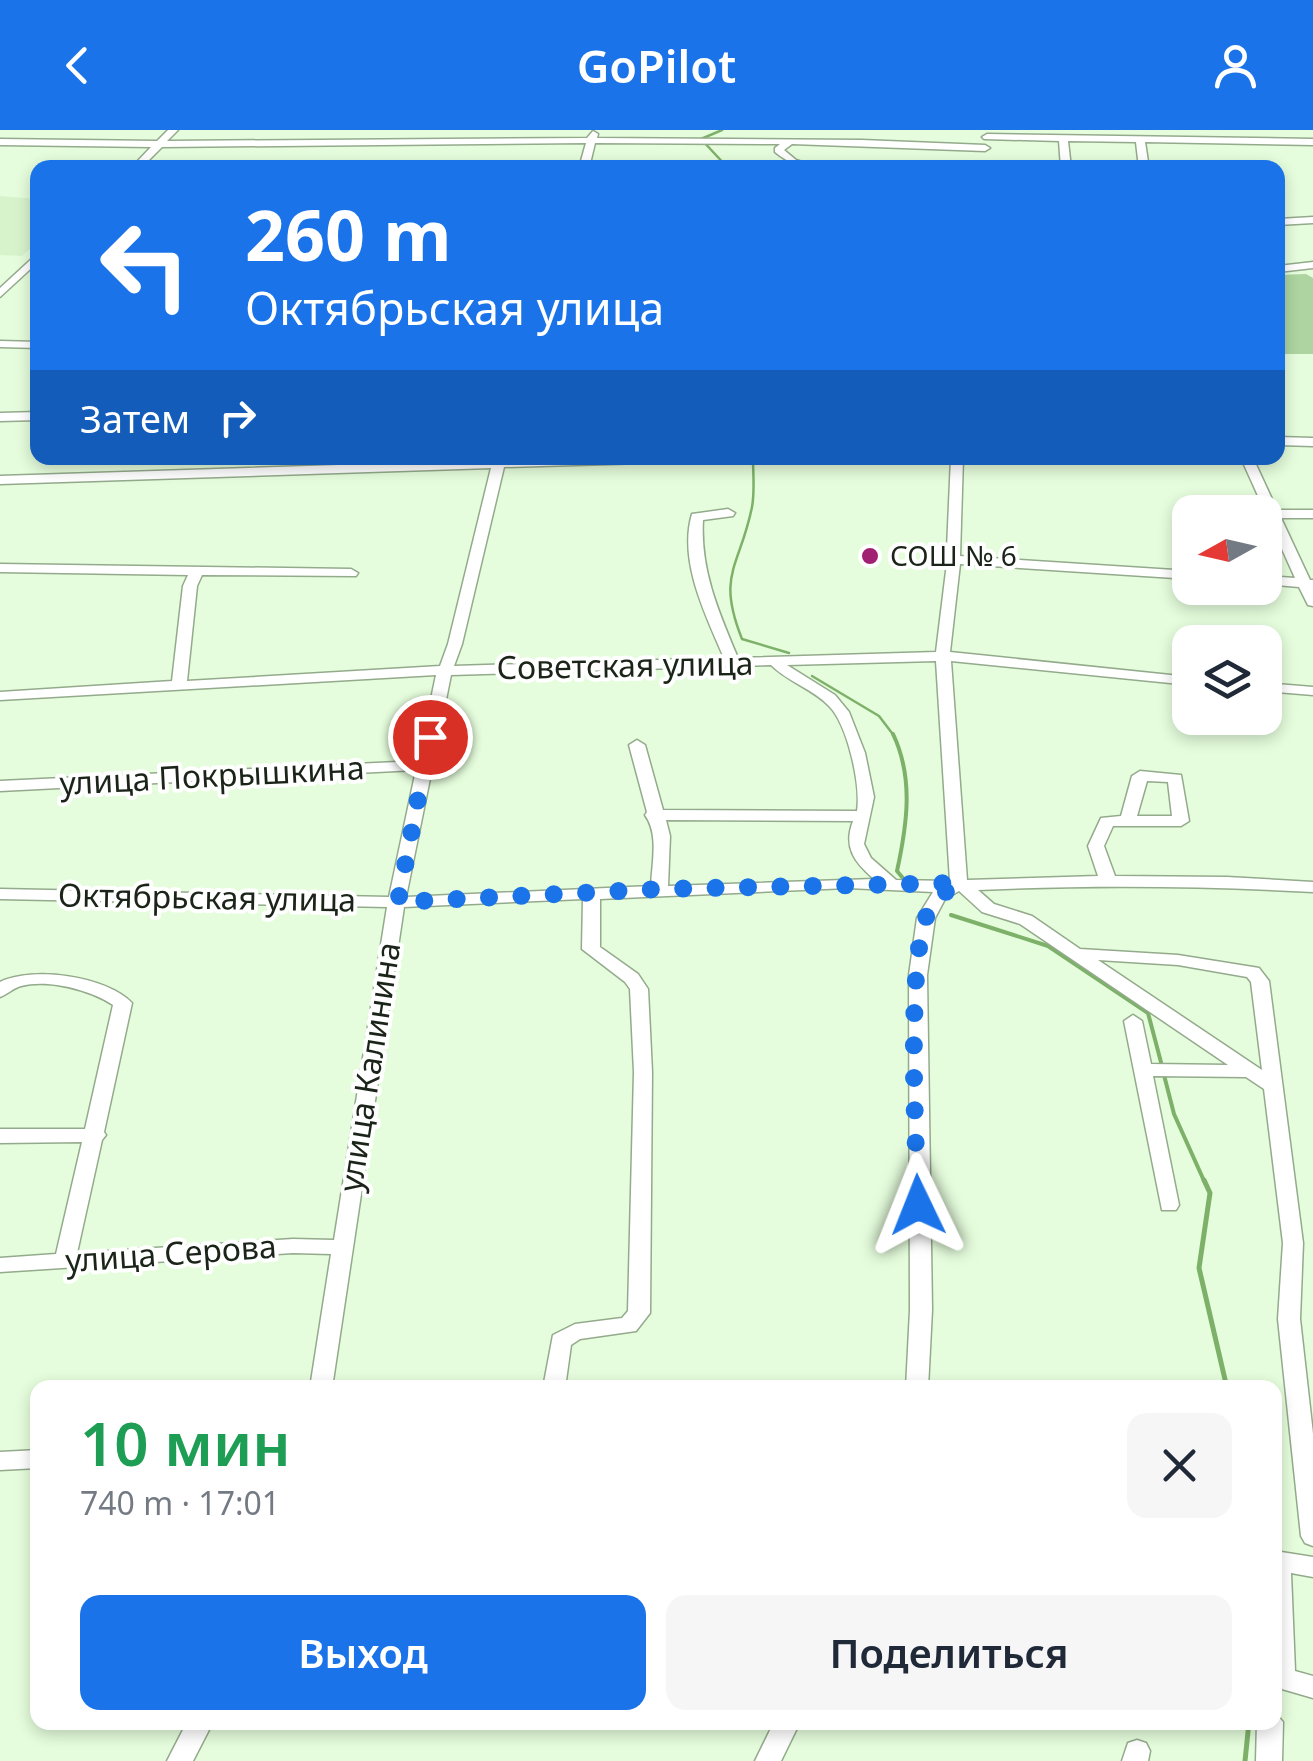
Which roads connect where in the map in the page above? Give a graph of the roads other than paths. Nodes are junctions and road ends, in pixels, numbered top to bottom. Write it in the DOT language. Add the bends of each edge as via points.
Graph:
graph roads {
  1 [pos="173,130"];
  2 [pos="344,130"];
  3 [pos="594,130"];
  4 [pos="1158,135"];
  5 [pos="701,137"];
  6 [pos="836,137"];
  7 [pos="1062,138"];
  8 [pos="864,140"];
  9 [pos="1140,140"];
  10 [pos="0,142"];
  11 [pos="590,142"];
  12 [pos="794,142"];
  13 [pos="1313,142"];
  14 [pos="986,143"];
  15 [pos="340,144"];
  16 [pos="157,146"];
  17 [pos="143,160"];
  18 [pos="586,160"];
  19 [pos="790,160"];
  20 [pos="1065,160"];
  21 [pos="1143,160"];
  22 [pos="1313,220"];
  23 [pos="1285,222"];
  24 [pos="25,267"];
  25 [pos="1285,267"];
  26 [pos="1310,269"];
  27 [pos="0,294"];
  28 [pos="0,344"];
  29 [pos="30,345"];
  30 [pos="30,416"];
  31 [pos="0,417"];
  32 [pos="1285,441"];
  33 [pos="1313,442"];
  34 [pos="415,465"];
  35 [pos="497,465"];
  36 [pos="958,465"];
  37 [pos="1250,465"];
  38 [pos="0,480"];
  39 [pos="1264,495"];
  40 [pos="728,513"];
  41 [pos="1282,514"];
  42 [pos="1313,514"];
  43 [pos="1282,532"];
  44 [pos="954,560"];
  45 [pos="0,568"];
  46 [pos="196,570"];
  47 [pos="351,573"];
  48 [pos="1172,573"];
  49 [pos="1282,582"];
  50 [pos="1309,584"];
  51 [pos="1313,602"];
  52 [pos="944,656"];
  53 [pos="778,663"];
  54 [pos="734,664"];
  55 [pos="446,670"];
  56 [pos="1172,679"];
  57 [pos="179,686"];
  58 [pos="1282,688"];
  59 [pos="1313,691"];
  60 [pos="0,696"];
  61 [pos="637,745"];
  62 [pos="425,766"];
  63 [pos="0,786"];
  64 [pos="653,815"];
  65 [pos="853,819"];
  66 [pos="1128,821"];
  67 [pos="1108,881"];
  68 [pos="959,883"];
  69 [pos="891,885"];
  70 [pos="1017,885"];
  71 [pos="1313,887"];
  72 [pos="659,889"];
  73 [pos="592,892"];
  74 [pos="0,894"];
  75 [pos="398,902"];
  76 [pos="1026,920"];
  77 [pos="1080,954"];
  78 [pos="0,991"];
  79 [pos="1133,1021"];
  80 [pos="1146,1070"];
  81 [pos="1248,1070"];
  82 [pos="1274,1087"];
  83 [pos="0,1136"];
  84 [pos="96,1136"];
  85 [pos="1169,1204"];
  86 [pos="343,1247"];
  87 [pos="65,1261"];
  88 [pos="0,1265"];
  89 [pos="322,1380"];
  90 [pos="555,1380"];
  91 [pos="917,1380"];
  92 [pos="30,1460"];
  93 [pos="0,1462"];
  94 [pos="1313,1536"];
  95 [pos="1282,1562"];
  96 [pos="1313,1567"];
  97 [pos="1282,1684"];
  98 [pos="1313,1687"];
  99 [pos="196,1730"];
  100 [pos="782,1730"];
  101 [pos="1270,1730"];
  102 [pos="180,1761"];
  103 [pos="768,1761"];
  104 [pos="1269,1761"];
  1 -- 16 [label="street"];
  2 -- 15 [label="street"];
  3 -- 11 [label="street"];
  4 -- 9 [label="street"];
  4 -- 13 [label="street"];
  5 -- 11 [label="street"];
  5 -- 12 [label="street"];
  6 -- 8 [label="street"];
  7 -- 9 [label="street"];
  7 -- 14 [label="street"];
  7 -- 20 [label="street"];
  8 -- 12 [label="street"];
  8 -- 14 [label="street" via="899,146"];
  9 -- 21 [label="street"];
  10 -- 16 [label="street"];
  11 -- 15 [label="street"];
  11 -- 18 [label="street"];
  12 -- 19 [label="street" via="778,150"];
  15 -- 16 [label="street"];
  16 -- 17 [label="street"];
  22 -- 23 [label="street"];
  24 -- 27 [label="street"];
  25 -- 26 [label="street"];
  28 -- 29 [label="street"];
  30 -- 31 [label="street"];
  32 -- 33 [label="street"];
  34 -- 38 [label="street"];
  35 -- 55 [label="street, улица Калинина"];
  36 -- 44 [label="street"];
  37 -- 39 [label="street"];
  40 -- 54 [label="street" via="697,517 695,534 706,603"];
  41 -- 42 [label="street"];
  43 -- 50 [label="street"];
  44 -- 48 [label="street"];
  44 -- 52 [label="street"];
  45 -- 46 [label="street"];
  46 -- 47 [label="street"];
  46 -- 57 [label="street"];
  49 -- 50 [label="street"];
  50 -- 51 [label="street"];
  52 -- 53 [label="street, Советская улица"];
  52 -- 56 [label="street, Советская улица"];
  52 -- 68 [label="street"];
  53 -- 54 [label="street, Советская улица"];
  53 -- 65 [label="street" via="838,706 864,773"];
  54 -- 55 [label="street, Советская улица"];
  55 -- 57 [label="street, Советская улица"];
  55 -- 62 [label="street, улица Калинина"];
  57 -- 60 [label="street, Советская улица"];
  58 -- 59 [label="street"];
  61 -- 64 [label="street"];
  62 -- 63 [label="street, улица Покрышкина"];
  62 -- 75 [label="street, улица Калинина"];
  64 -- 65 [label="street"];
  64 -- 72 [label="street" via="662,836"];
  65 -- 69 [label="street" via="862,858"];
  66 -- 67 [label="street" via="1107,821 1096,846"];
  67 -- 70 [label="street, Октябрьская улица"];
  67 -- 71 [label="street, Октябрьская улица"];
  68 -- 69 [label="street, Октябрьская улица"];
  68 -- 70 [label="street, Октябрьская улица"];
  68 -- 76 [label="street" via="988,908"];
  68 -- 91 [label="street" via="938,896 926,918 918,976"];
  69 -- 72 [label="street, Октябрьская улица"];
  70 -- 76 [label="street" via="1030,901"];
  72 -- 73 [label="street, Октябрьская улица"];
  73 -- 75 [label="street, Октябрьская улица"];
  73 -- 90 [label="street" via="592,949 639,989 639,1313 628,1325 575,1332 561,1341"];
  74 -- 75 [label="street, Октябрьская улица"];
  75 -- 86 [label="street, улица Калинина"];
  76 -- 77 [label="street"];
  77 -- 81 [label="street"];
  77 -- 82 [label="street" via="1254,972"];
  78 -- 84 [label="street" via="13,980 52,980 123,1003"];
  79 -- 80 [label="street"];
  80 -- 81 [label="street"];
  80 -- 85 [label="street"];
  81 -- 82 [label="street"];
  82 -- 94 [label="street" via="1293,1242 1289,1319"];
  83 -- 84 [label="street"];
  84 -- 87 [label="street"];
  86 -- 87 [label="street, улица Серова"];
  86 -- 89 [label="street, улица Калинина"];
  87 -- 88 [label="street, улица Серова"];
  92 -- 93 [label="street"];
  95 -- 96 [label="street"];
  97 -- 98 [label="street"];
  99 -- 102 [label="street"];
  100 -- 103 [label="street"];
  101 -- 104 [label="street"];
}
